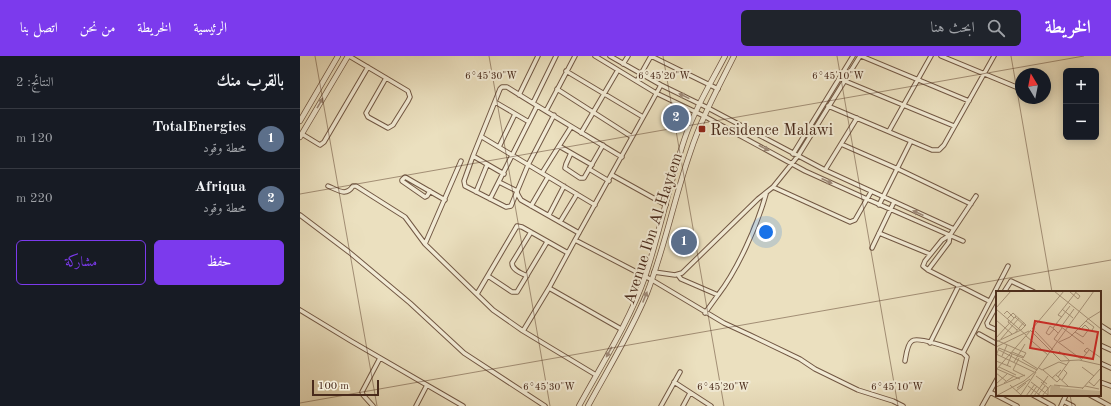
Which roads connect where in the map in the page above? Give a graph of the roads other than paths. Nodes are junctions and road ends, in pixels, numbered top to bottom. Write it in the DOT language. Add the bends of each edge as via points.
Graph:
graph roads {
  1 [pos="338,56"];
  2 [pos="348,56"];
  3 [pos="538,56"];
  4 [pos="556,56"];
  5 [pos="575,56"];
  6 [pos="595,56"];
  7 [pos="610,56"];
  8 [pos="628,56"];
  9 [pos="651,56"];
  10 [pos="725,56"];
  11 [pos="734,56"];
  12 [pos="853,56"];
  13 [pos="860,56"];
  14 [pos="931,56"];
  15 [pos="941,56"];
  16 [pos="994,56"];
  17 [pos="623,64"];
  18 [pos="368,67"];
  19 [pos="618,70"];
  20 [pos="566,71"];
  21 [pos="641,74"];
  22 [pos="984,74"];
  23 [pos="386,78"];
  24 [pos="918,80"];
  25 [pos="637,81"];
  26 [pos="845,81"];
  27 [pos="661,85"];
  28 [pos="710,85"];
  29 [pos="1015,87"];
  30 [pos="558,89"];
  31 [pos="718,89"];
  32 [pos="656,93"];
  33 [pos="604,94"];
  34 [pos="519,95"];
  35 [pos="969,101"];
  36 [pos="495,102"];
  37 [pos="532,103"];
  38 [pos="700,104"];
  39 [pos="904,105"];
  40 [pos="537,106"];
  41 [pos="828,106"];
  42 [pos="708,108"];
  43 [pos="546,111"];
  44 [pos="593,112"];
  45 [pos="696,112"];
  46 [pos="515,114"];
  47 [pos="554,115"];
  48 [pos="704,116"];
  49 [pos="643,117"];
  50 [pos="856,118"];
  51 [pos="300,121"];
  52 [pos="529,122"];
  53 [pos="954,126"];
  54 [pos="571,127"];
  55 [pos="889,131"];
  56 [pos="581,133"];
  57 [pos="301,135"];
  58 [pos="482,137"];
  59 [pos="632,137"];
  60 [pos="911,141"];
  61 [pos="841,144"];
  62 [pos="602,145"];
  63 [pos="559,146"];
  64 [pos="498,147"];
  65 [pos="571,153"];
  66 [pos="792,154"];
  67 [pos="472,156"];
  68 [pos="513,156"];
  69 [pos="798,156"];
  70 [pos="622,157"];
  71 [pos="461,161"];
  72 [pos="792,163"];
  73 [pos="488,164"];
  74 [pos="528,165"];
  75 [pos="592,165"];
  76 [pos="589,169"];
  77 [pos="898,169"];
  78 [pos="825,170"];
  79 [pos="542,173"];
  80 [pos="504,174"];
  81 [pos="612,175"];
  82 [pos="548,177"];
  83 [pos="609,181"];
  84 [pos="500,182"];
  85 [pos="328,186"];
  86 [pos="564,186"];
  87 [pos="773,187"];
  88 [pos="430,191"];
  89 [pos="517,191"];
  90 [pos="476,192"];
  91 [pos="870,192"];
  92 [pos="577,194"];
  93 [pos="766,194"];
  94 [pos="976,196"];
  95 [pos="883,197"];
  96 [pos="490,199"];
  97 [pos="866,199"];
  98 [pos="445,200"];
  99 [pos="894,202"];
  100 [pos="971,204"];
  101 [pos="595,205"];
  102 [pos="666,205"];
  103 [pos="879,205"];
  104 [pos="531,206"];
  105 [pos="890,209"];
  106 [pos="300,215"];
  107 [pos="549,215"];
  108 [pos="560,222"];
  109 [pos="954,229"];
  110 [pos="531,232"];
  111 [pos="879,232"];
  112 [pos="579,233"];
  113 [pos="950,235"];
  114 [pos="575,240"];
  115 [pos="963,241"];
  116 [pos="547,242"];
  117 [pos="425,244"];
  118 [pos="872,248"];
  119 [pos="935,248"];
  120 [pos="568,253"];
  121 [pos="941,253"];
  122 [pos="930,254"];
  123 [pos="1008,266"];
  124 [pos="928,270"];
  125 [pos="654,272"];
  126 [pos="678,275"];
  127 [pos="488,276"];
  128 [pos="527,276"];
  129 [pos="645,276"];
  130 [pos="652,280"];
  131 [pos="959,285"];
  132 [pos="549,288"];
  133 [pos="1026,290"];
  134 [pos="1005,291"];
  135 [pos="477,294"];
  136 [pos="718,295"];
  137 [pos="989,301"];
  138 [pos="996,307"];
  139 [pos="300,310"];
  140 [pos="705,313"];
  141 [pos="1101,327"];
  142 [pos="621,330"];
  143 [pos="996,330"];
  144 [pos="523,331"];
  145 [pos="1111,332"];
  146 [pos="979,334"];
  147 [pos="930,342"];
  148 [pos="996,343"];
  149 [pos="1101,345"];
  150 [pos="1111,350"];
  151 [pos="963,353"];
  152 [pos="380,358"];
  153 [pos="905,361"];
  154 [pos="1101,363"];
  155 [pos="1111,368"];
  156 [pos="680,372"];
  157 [pos="596,375"];
  158 [pos="996,381"];
  159 [pos="674,382"];
  160 [pos="1101,382"];
  161 [pos="427,385"];
  162 [pos="1111,386"];
  163 [pos="960,388"];
  164 [pos="990,392"];
  165 [pos="690,393"];
  166 [pos="996,395"];
  167 [pos="998,396"];
  168 [pos="1035,396"];
  169 [pos="1066,396"];
  170 [pos="1092,396"];
  171 [pos="1063,401"];
  172 [pos="704,404"];
  173 [pos="373,406"];
  174 [pos="416,406"];
  175 [pos="463,406"];
  176 [pos="545,406"];
  177 [pos="579,406"];
  178 [pos="588,406"];
  179 [pos="661,406"];
  180 [pos="683,406"];
  181 [pos="711,406"];
  182 [pos="903,406"];
  183 [pos="982,406"];
  184 [pos="1017,406"];
  185 [pos="1053,406"];
  186 [pos="1061,406"];
  187 [pos="1073,406"];
  188 [pos="1110,406"];
  1 -- 51 [label="street"];
  2 -- 18 [label="street"];
  57 -- 2 [label="street, one-way"];
  3 -- 34 [label="street"];
  4 -- 37 [label="street"];
  5 -- 20 [label="street"];
  6 -- 19 [label="street"];
  7 -- 17 [label="street"];
  8 -- 17 [label="street"];
  9 -- 21 [label="street"];
  9 -- 28 [label="street"];
  10 -- 28 [label="street, Avenue Ibn Al Haytem"];
  11 -- 31 [label="street, Avenue Ibn Al Haytem"];
  12 -- 66 [label="street"];
  13 -- 24 [label="street"];
  13 -- 26 [label="street"];
  14 -- 24 [label="street"];
  15 -- 22 [label="street"];
  16 -- 22 [label="street"];
  17 -- 21 [label="street"];
  18 -- 23 [label="street"];
  18 -- 57 [label="street" via="324,142 320,145"];
  19 -- 25 [label="street"];
  19 -- 33 [label="street"];
  20 -- 30 [label="street"];
  20 -- 33 [label="street"];
  21 -- 25 [label="street"];
  21 -- 27 [label="street"];
  22 -- 29 [label="street"];
  22 -- 35 [label="street"];
  23 -- 23 [label="street" via="366,113 388,128 393,125 410,97 408,91"];
  24 -- 35 [label="street"];
  24 -- 39 [label="street"];
  25 -- 32 [label="street"];
  26 -- 39 [label="street"];
  26 -- 41 [label="street"];
  27 -- 32 [label="street"];
  38 -- 27 [label="street, one-way"];
  28 -- 31 [label="street"];
  28 -- 38 [label="street, Avenue Ibn Al Haytem"];
  30 -- 43 [label="street"];
  30 -- 44 [label="street"];
  31 -- 42 [label="street, Avenue Ibn Al Haytem"];
  32 -- 45 [label="street"];
  32 -- 49 [label="street"];
  33 -- 44 [label="street"];
  33 -- 49 [label="street"];
  34 -- 36 [label="street" via="507,87 502,87"];
  34 -- 37 [label="street"];
  35 -- 53 [label="street"];
  36 -- 46 [label="street"];
  36 -- 58 [label="street"];
  37 -- 40 [label="street"];
  38 -- 42 [label="street"];
  38 -- 45 [label="street, Avenue Ibn Al Haytem"];
  39 -- 53 [label="street"];
  39 -- 55 [label="street"];
  40 -- 43 [label="street"];
  40 -- 52 [label="street"];
  41 -- 50 [label="street"];
  41 -- 69 [label="street"];
  42 -- 48 [label="street, Avenue Ibn Al Haytem"];
  42 -- 66 [label="street"];
  43 -- 47 [label="street"];
  44 -- 56 [label="street"];
  44 -- 59 [label="street"];
  45 -- 48 [label="street"];
  45 -- 102 [label="street, Avenue Ibn Al Haytem" via="684,142"];
  46 -- 52 [label="street"];
  46 -- 64 [label="street"];
  47 -- 54 [label="street"];
  47 -- 74 [label="street"];
  48 -- 72 [label="street, one-way"];
  48 -- 125 [label="street, Avenue Ibn Al Haytem" via="690,152"];
  49 -- 59 [label="street"];
  50 -- 55 [label="street"];
  50 -- 61 [label="street"];
  52 -- 68 [label="street"];
  53 -- 60 [label="street" via="944,145 938,150"];
  54 -- 56 [label="street"];
  54 -- 63 [label="street"];
  55 -- 60 [label="street"];
  56 -- 62 [label="street"];
  58 -- 64 [label="street"];
  58 -- 67 [label="street"];
  59 -- 70 [label="street"];
  60 -- 77 [label="street"];
  61 -- 77 [label="street"];
  61 -- 78 [label="street"];
  62 -- 70 [label="street"];
  62 -- 75 [label="street"];
  63 -- 65 [label="street"];
  63 -- 79 [label="street"];
  64 -- 68 [label="street"];
  65 -- 75 [label="street"];
  65 -- 76 [label="street" via="566,164 567,170 584,178"];
  66 -- 69 [label="street"];
  67 -- 73 [label="street"];
  67 -- 90 [label="street" via="464,184"];
  68 -- 74 [label="street"];
  68 -- 80 [label="street"];
  69 -- 72 [label="street"];
  69 -- 78 [label="street"];
  70 -- 81 [label="street"];
  71 -- 98 [label="street"];
  72 -- 87 [label="street"];
  72 -- 97 [label="street, one-way"];
  73 -- 80 [label="street"];
  73 -- 90 [label="street"];
  74 -- 79 [label="street"];
  74 -- 89 [label="street"];
  75 -- 76 [label="street"];
  76 -- 83 [label="street"];
  77 -- 95 [label="street"];
  77 -- 100 [label="street"];
  78 -- 91 [label="street"];
  79 -- 82 [label="street"];
  80 -- 84 [label="street"];
  81 -- 83 [label="street"];
  81 -- 102 [label="street"];
  82 -- 86 [label="street"];
  82 -- 104 [label="street"];
  83 -- 101 [label="street"];
  84 -- 89 [label="street"];
  84 -- 96 [label="street"];
  85 -- 117 [label="street" via="344,193 353,186 360,188 405,217"];
  86 -- 92 [label="street"];
  86 -- 107 [label="street"];
  87 -- 93 [label="street"];
  87 -- 97 [label="street" via="850,222 855,220"];
  88 -- 88 [label="street" via="405,177 402,180 425,197"];
  88 -- 98 [label="street"];
  89 -- 96 [label="street" via="509,207"];
  89 -- 104 [label="street" via="519,197"];
  90 -- 96 [label="street"];
  91 -- 95 [label="street"];
  91 -- 97 [label="street"];
  92 -- 101 [label="street"];
  92 -- 108 [label="street"];
  93 -- 126 [label="street"];
  93 -- 136 [label="street" via="758,219 736,266"];
  94 -- 100 [label="street"];
  95 -- 99 [label="street"];
  95 -- 103 [label="street"];
  97 -- 103 [label="street"];
  98 -- 117 [label="street"];
  99 -- 105 [label="street"];
  109 -- 99 [label="street, one-way"];
  100 -- 109 [label="street"];
  101 -- 112 [label="street"];
  102 -- 129 [label="street, Avenue Ibn Al Haytem"];
  103 -- 105 [label="street"];
  104 -- 107 [label="street"];
  105 -- 111 [label="street"];
  105 -- 113 [label="street"];
  106 -- 176 [label="street" via="410,303 464,354"];
  107 -- 108 [label="street"];
  108 -- 112 [label="street"];
  109 -- 113 [label="street"];
  110 -- 116 [label="street"];
  110 -- 127 [label="street" via="520,226 515,228"];
  110 -- 128 [label="street" via="512,263 514,269"];
  111 -- 118 [label="street"];
  111 -- 122 [label="street"];
  112 -- 114 [label="street"];
  113 -- 115 [label="street"];
  113 -- 119 [label="street"];
  113 -- 121 [label="street" via="950,240"];
  114 -- 120 [label="street"];
  114 -- 129 [label="street"];
  116 -- 120 [label="street"];
  116 -- 128 [label="street"];
  117 -- 135 [label="street"];
  119 -- 121 [label="street"];
  119 -- 122 [label="street"];
  120 -- 132 [label="street"];
  121 -- 124 [label="street"];
  122 -- 124 [label="street" via="923,264"];
  123 -- 137 [label="street"];
  124 -- 131 [label="street"];
  125 -- 126 [label="street"];
  125 -- 130 [label="street, Avenue Ibn Al Haytem"];
  126 -- 136 [label="street" via="681,279"];
  127 -- 128 [label="street" via="514,293 519,291"];
  127 -- 135 [label="street"];
  129 -- 130 [label="street"];
  129 -- 142 [label="street, Avenue Ibn Al Haytem"];
  130 -- 140 [label="street"];
  178 -- 130 [label="street, Avenue Ibn Al Haytem, one-way" via="633,323"];
  131 -- 137 [label="street"];
  131 -- 147 [label="street"];
  132 -- 142 [label="street"];
  132 -- 144 [label="street"];
  133 -- 134 [label="street" via="1010,282"];
  135 -- 144 [label="street" via="492,310"];
  136 -- 140 [label="street"];
  137 -- 151 [label="street"];
  138 -- 143 [label="street" via="987,323"];
  139 -- 152 [label="street"];
  140 -- 182 [label="street" via="858,390"];
  141 -- 145 [label="street"];
  142 -- 157 [label="street, Avenue Ibn Al Haytem, one-way"];
  144 -- 157 [label="street"];
  146 -- 148 [label="street"];
  147 -- 151 [label="street"];
  147 -- 153 [label="street" via="917,339 910,342"];
  149 -- 150 [label="street"];
  151 -- 163 [label="street" via="968,357"];
  152 -- 161 [label="street"];
  152 -- 173 [label="street" via="362,392"];
  154 -- 155 [label="street"];
  156 -- 159 [label="street"];
  157 -- 177 [label="street, Avenue Ibn Al Haytem"];
  158 -- 164 [label="street"];
  159 -- 165 [label="street"];
  159 -- 179 [label="street"];
  160 -- 162 [label="street"];
  161 -- 174 [label="street"];
  161 -- 175 [label="street"];
  164 -- 166 [label="street"];
  164 -- 183 [label="street"];
  165 -- 172 [label="street"];
  165 -- 180 [label="street"];
  167 -- 184 [label="street"];
  168 -- 185 [label="street"];
  169 -- 171 [label="street"];
  170 -- 188 [label="street"];
  171 -- 186 [label="street"];
  171 -- 187 [label="street"];
  172 -- 181 [label="street"];
}
